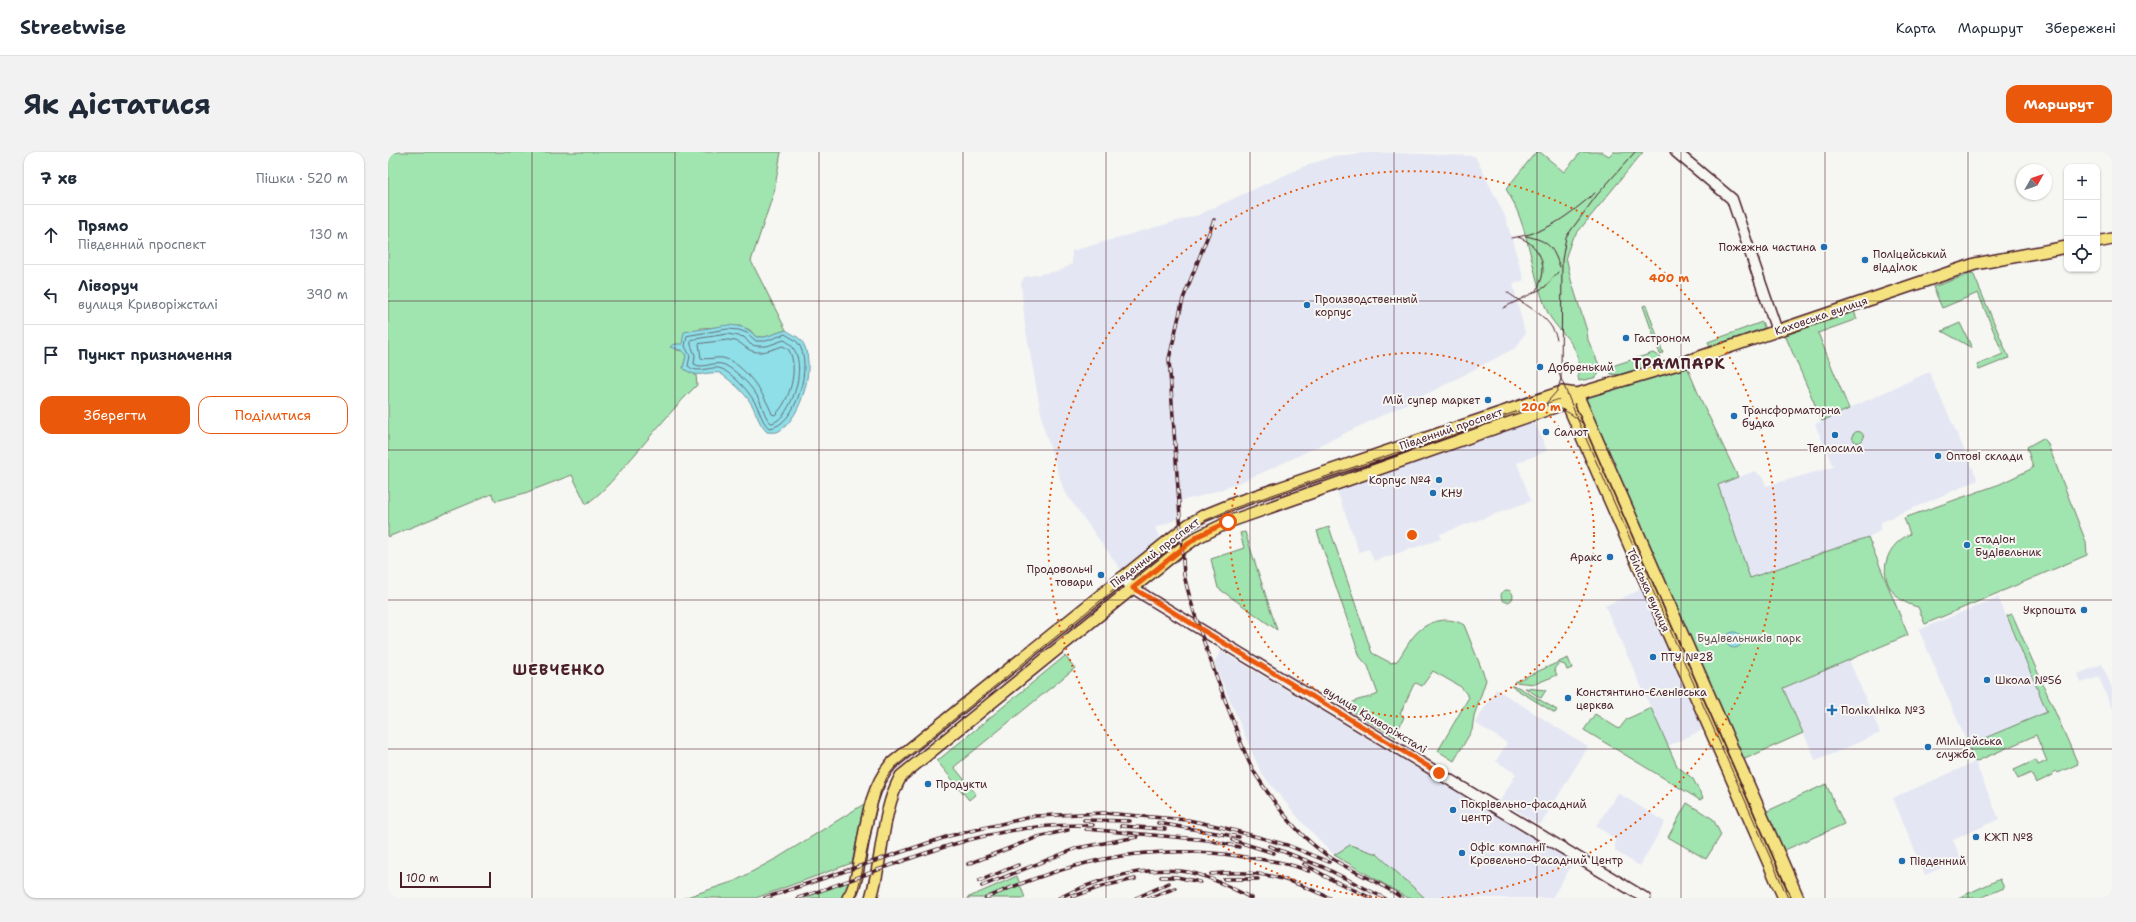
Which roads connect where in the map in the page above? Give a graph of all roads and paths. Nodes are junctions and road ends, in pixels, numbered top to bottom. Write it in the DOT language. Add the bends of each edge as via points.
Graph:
graph roads {
  1 [pos="1676,152"];
  2 [pos="2112,239"];
  3 [pos="2100,241"];
  4 [pos="2064,249"];
  5 [pos="1776,331"];
  6 [pos="1562,392"];
  7 [pos="1576,394"];
  8 [pos="1566,403"];
  9 [pos="1122,577"];
  10 [pos="1133,588"];
  11 [pos="848,898"];
  12 [pos="871,898"];
  13 [pos="1645,898"];
  14 [pos="1784,898"];
  15 [pos="1798,898"];
  1 -- 5 [label="main road" via="1732,200"];
  2 -- 3 [label="main road"];
  4 -- 5 [label="main road, Каховська вулиця" via="1975,264"];
  5 -- 7 [label="main road, Каховська вулиця" via="1685,362"];
  6 -- 7 [label="main road, Південний проспект"];
  6 -- 8 [label="main road, Тбіліська вулиця"];
  6 -- 9 [label="main road, Південний проспект" via="1214,511 1188,525"];
  7 -- 8 [label="main road, Південний проспект"];
  7 -- 15 [label="main road, Тбіліська вулиця"];
  8 -- 10 [label="main road, Південний проспект" via="1228,522 1198,536"];
  8 -- 14 [label="main road, Тбіліська вулиця"];
  9 -- 10 [label="main road, вулиця Криворіжсталі"];
  9 -- 11 [label="main road, Південний проспект" via="891,764 877,786 856,879"];
  10 -- 12 [label="main road, Південний проспект" via="902,776 893,793"];
  10 -- 13 [label="main road, вулиця Криворіжсталі"];
}
